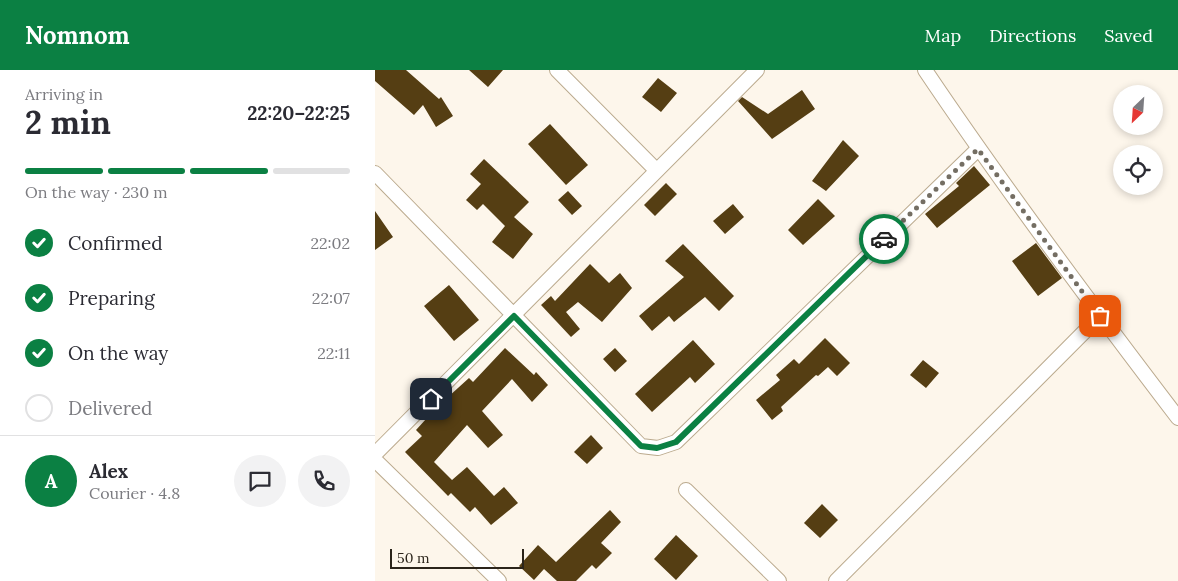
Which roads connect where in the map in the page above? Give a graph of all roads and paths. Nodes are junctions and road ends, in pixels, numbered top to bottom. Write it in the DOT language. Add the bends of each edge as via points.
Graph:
graph roads {
  1 [pos="557,70"];
  2 [pos="757,70"];
  3 [pos="925,70"];
  4 [pos="978,149"];
  5 [pos="656,170"];
  6 [pos="375,173"];
  7 [pos="514,316"];
  8 [pos="1100,316"];
  9 [pos="1178,418"];
  10 [pos="375,454"];
  11 [pos="375,460"];
  12 [pos="686,490"];
  13 [pos="499,581"];
  14 [pos="779,581"];
  15 [pos="836,581"];
  1 -- 5 [label="street"];
  2 -- 5 [label="street"];
  3 -- 4 [label="street"];
  4 -- 7 [label="street" via="676,442 657,448 641,446"];
  4 -- 8 [label="street"];
  5 -- 7 [label="street"];
  6 -- 7 [label="street"];
  7 -- 10 [label="street"];
  8 -- 9 [label="street"];
  8 -- 15 [label="street"];
  11 -- 13 [label="street"];
  12 -- 14 [label="street"];
}
